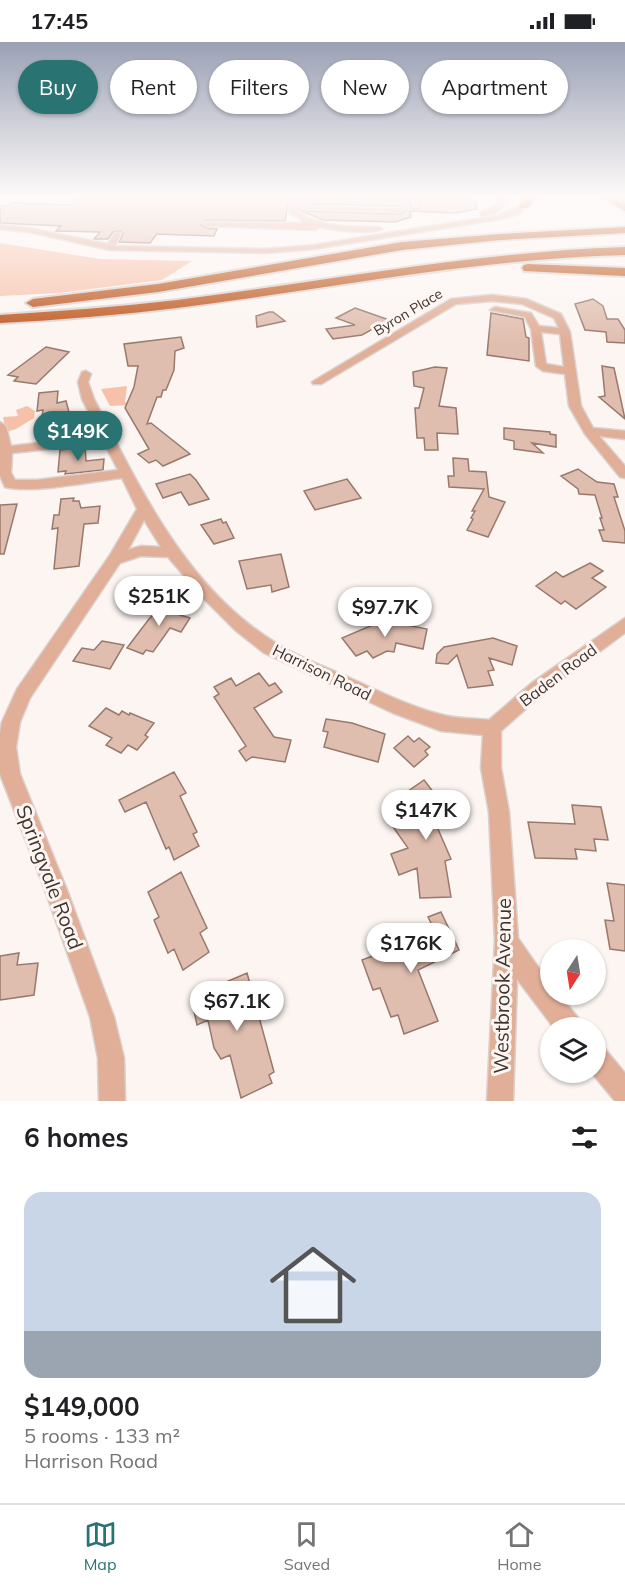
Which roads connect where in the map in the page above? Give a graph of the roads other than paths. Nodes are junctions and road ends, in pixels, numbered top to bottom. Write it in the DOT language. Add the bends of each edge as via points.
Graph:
graph roads {
  1 [pos="99,245"];
  2 [pos="112,245"];
  3 [pos="185,245"];
  4 [pos="310,245"];
  5 [pos="405,245"];
  6 [pos="408,245"];
  7 [pos="531,245"];
  8 [pos="402,246"];
  9 [pos="110,248"];
  10 [pos="182,250"];
  11 [pos="625,252"];
  12 [pos="625,259"];
  13 [pos="625,272"];
  14 [pos="345,278"];
  15 [pos="146,308"];
  16 [pos="495,310"];
  17 [pos="1,311"];
  18 [pos="536,328"];
  19 [pos="565,332"];
  20 [pos="570,371"];
  21 [pos="86,374"];
  22 [pos="317,381"];
  23 [pos="0,426"];
  24 [pos="589,431"];
  25 [pos="625,435"];
  26 [pos="110,439"];
  27 [pos="6,450"];
  28 [pos="126,473"];
  29 [pos="625,474"];
  30 [pos="144,509"];
  31 [pos="172,552"];
  32 [pos="115,559"];
  33 [pos="625,624"];
  34 [pos="492,728"];
  35 [pos="507,941"];
  36 [pos="561,1017"];
  37 [pos="606,1070"];
  38 [pos="625,1093"];
  39 [pos="112,1101"];
  40 [pos="500,1101"];
  1 -- 9 [label="street"];
  2 -- 9 [label="street"];
  3 -- 10 [label="street"];
  4 -- 10 [label="street" via="289,250"];
  5 -- 8 [label="highway"];
  6 -- 8 [label="highway"];
  7 -- 17 [label="highway" via="459,251 169,294"];
  8 -- 17 [label="highway"];
  9 -- 10 [label="street"];
  11 -- 14 [label="highway" via="478,259"];
  12 -- 14 [label="highway" via="525,260"];
  13 -- 15 [label="highway" via="535,268 456,271 221,303"];
  14 -- 15 [label="highway"];
  15 -- 17 [label="highway"];
  16 -- 18 [label="street" via="528,315"];
  18 -- 19 [label="street"];
  18 -- 20 [label="street" via="541,366"];
  19 -- 20 [label="street"];
  19 -- 22 [label="street, Byron Place" via="558,316 539,306 492,298 454,301"];
  20 -- 24 [label="street" via="575,406"];
  21 -- 26 [label="street, Harrison Road" via="83,382 88,399"];
  23 -- 27 [label="street"];
  24 -- 25 [label="street"];
  24 -- 29 [label="street"];
  26 -- 27 [label="street"];
  26 -- 28 [label="street, Harrison Road"];
  27 -- 28 [label="street" via="5,473 14,485"];
  28 -- 30 [label="street, Harrison Road"];
  30 -- 31 [label="street, Harrison Road"];
  30 -- 32 [label="street, Springvale Road"];
  31 -- 32 [label="street" via="141,551"];
  31 -- 34 [label="street, Harrison Road" via="208,594 270,648 399,708 441,723"];
  32 -- 39 [label="street, Springvale Road" via="23,694 10,722 7,747 14,783 102,1017 111,1058"];
  33 -- 34 [label="street, Baden Road" via="539,687"];
  34 -- 35 [label="street, Westbrook Avenue" via="491,768 499,812"];
  35 -- 36 [label="street"];
  35 -- 40 [label="street, Westbrook Avenue"];
  37 -- 38 [label="street"];
}
